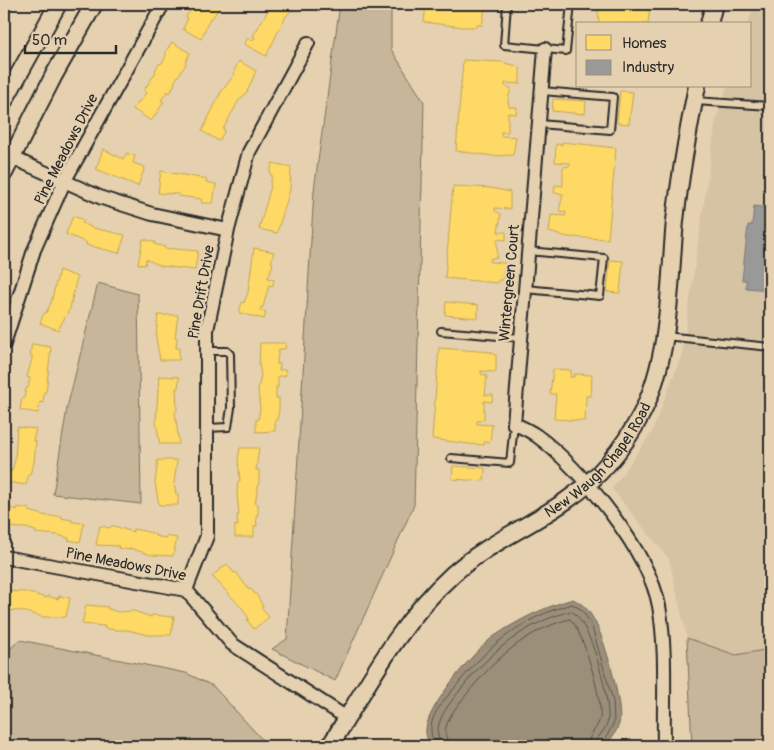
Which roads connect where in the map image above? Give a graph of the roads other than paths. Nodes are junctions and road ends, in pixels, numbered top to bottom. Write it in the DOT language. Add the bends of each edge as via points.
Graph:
graph roads {
  1 [pos="58,4"];
  2 [pos="94,4"];
  3 [pos="163,4"];
  4 [pos="507,4"];
  5 [pos="571,4"];
  6 [pos="714,4"];
  7 [pos="710,22"];
  8 [pos="308,43"];
  9 [pos="545,49"];
  10 [pos="542,90"];
  11 [pos="695,93"];
  12 [pos="4,101"];
  13 [pos="770,106"];
  14 [pos="539,124"];
  15 [pos="7,155"];
  16 [pos="4,173"];
  17 [pos="65,180"];
  18 [pos="228,230"];
  19 [pos="528,251"];
  20 [pos="525,289"];
  21 [pos="441,331"];
  22 [pos="664,336"];
  23 [pos="521,338"];
  24 [pos="4,344"];
  25 [pos="770,347"];
  26 [pos="208,350"];
  27 [pos="514,424"];
  28 [pos="208,428"];
  29 [pos="451,458"];
  30 [pos="586,485"];
  31 [pos="4,557"];
  32 [pos="186,590"];
  33 [pos="347,718"];
  34 [pos="330,746"];
  35 [pos="664,746"];
  1 -- 12 [label="street"];
  2 -- 15 [label="street"];
  3 -- 17 [label="street, Pine Meadows Drive"];
  4 -- 9 [label="lane" via="504,45"];
  5 -- 9 [label="lane" via="566,51"];
  6 -- 7 [label="street"];
  8 -- 18 [label="street, Pine Drift Drive" via="248,152"];
  9 -- 10 [label="street, Wintergreen Court"];
  10 -- 14 [label="street, Wintergreen Court"];
  10 -- 14 [label="lane" via="613,97 610,130"];
  11 -- 13 [label="lane"];
  11 -- 22 [label="street, New Waugh Chapel Road" via="676,211"];
  14 -- 19 [label="street, Wintergreen Court"];
  15 -- 16 [label="street"];
  15 -- 17 [label="street"];
  17 -- 18 [label="street" via="102,198 152,214"];
  17 -- 24 [label="street, Pine Meadows Drive" via="34,250"];
  18 -- 26 [label="street, Pine Drift Drive" via="208,330"];
  19 -- 20 [label="street, Wintergreen Court"];
  19 -- 20 [label="lane" via="604,258 600,296"];
  20 -- 23 [label="street, Wintergreen Court"];
  21 -- 23 [label="lane"];
  22 -- 25 [label="lane"];
  22 -- 30 [label="street, New Waugh Chapel Road" via="656,378 642,413 620,449"];
  23 -- 27 [label="street, Wintergreen Court"];
  26 -- 28 [label="street, Pine Drift Drive"];
  26 -- 28 [label="lane" via="230,354 231,408 228,426"];
  27 -- 29 [label="lane" via="510,463"];
  27 -- 30 [label="street" via="553,448"];
  28 -- 32 [label="street, Pine Drift Drive" via="208,536"];
  30 -- 33 [label="street, New Waugh Chapel Road" via="567,500 488,547 431,595 409,620"];
  30 -- 35 [label="street" via="641,558 654,589 662,632"];
  31 -- 32 [label="street, Pine Meadows Drive"];
  32 -- 33 [label="street, Pine Meadows Drive" via="232,644"];
  33 -- 34 [label="street, New Waugh Chapel Road"];
}
